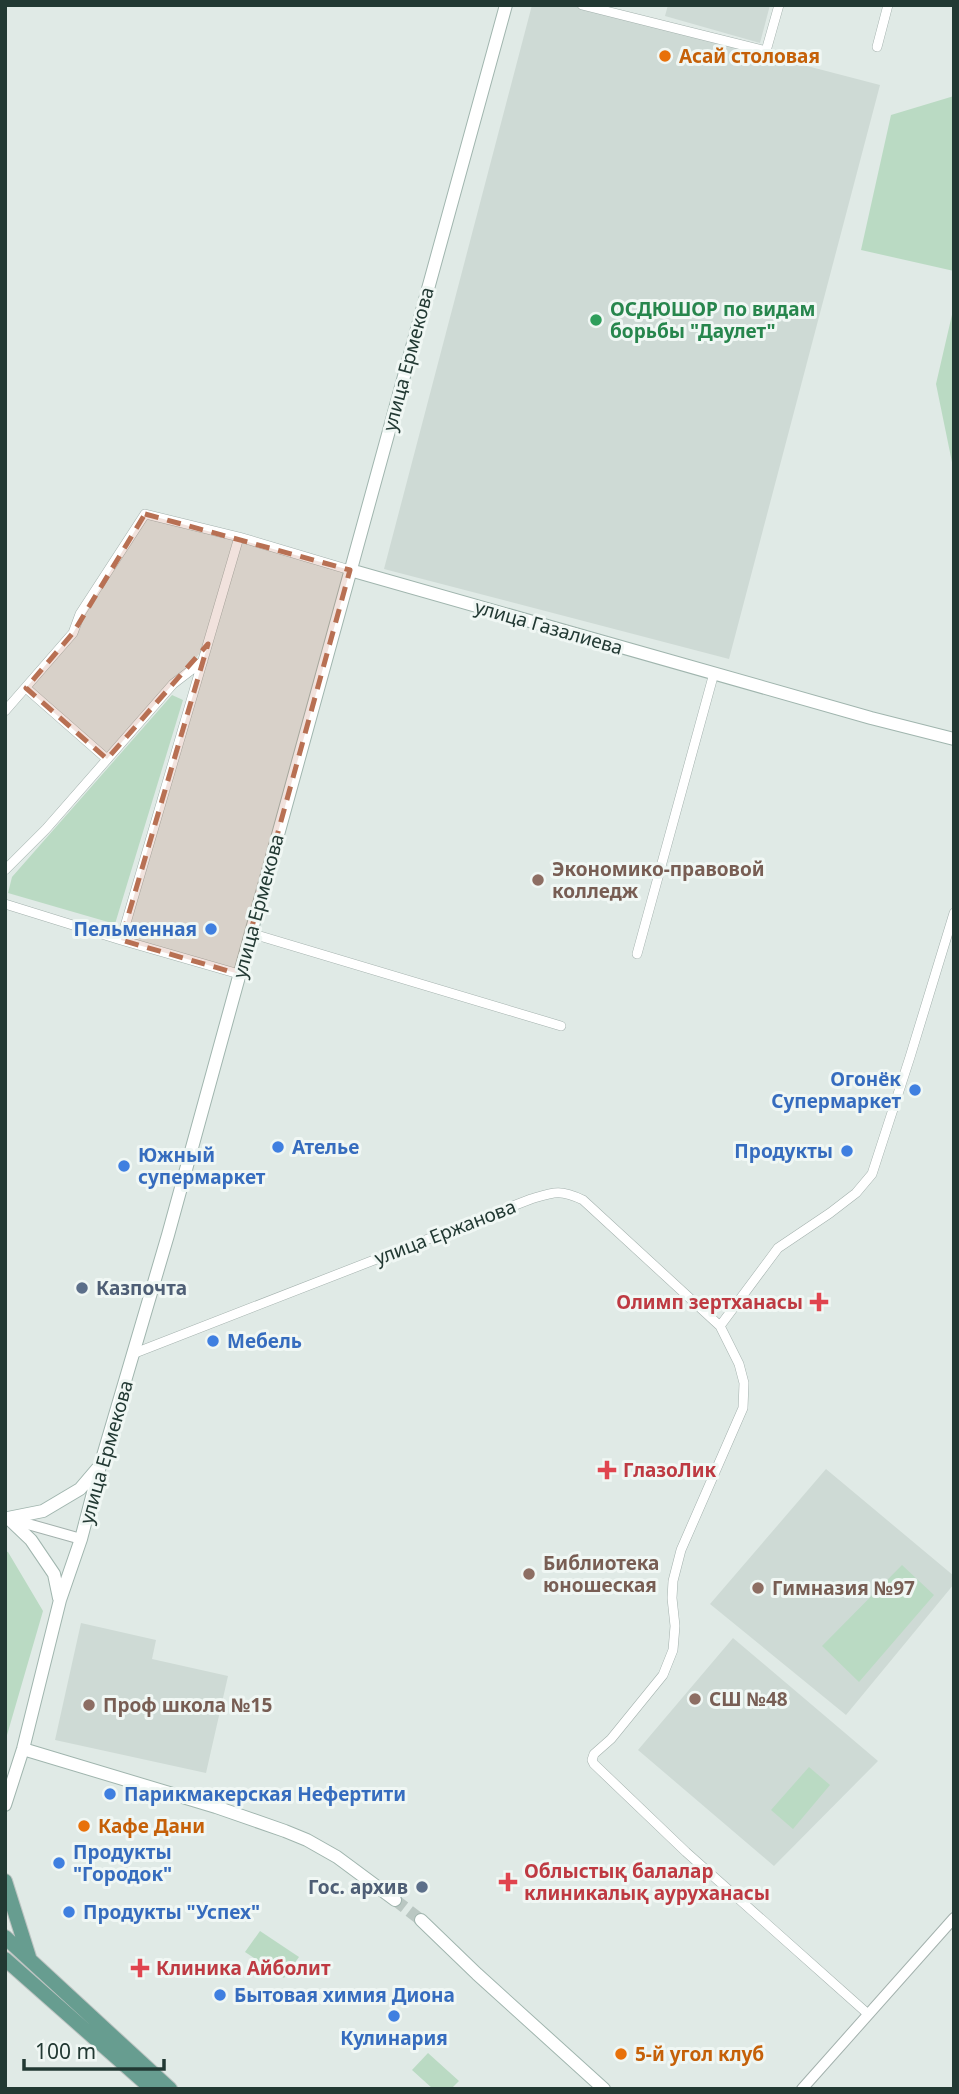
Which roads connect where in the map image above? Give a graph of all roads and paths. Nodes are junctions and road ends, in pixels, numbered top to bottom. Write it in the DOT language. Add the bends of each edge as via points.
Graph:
graph roads {
  1 [pos="506,5"];
  2 [pos="582,5"];
  3 [pos="779,5"];
  4 [pos="888,5"];
  5 [pos="877,47"];
  6 [pos="239,537"];
  7 [pos="350,570"];
  8 [pos="203,661"];
  9 [pos="714,673"];
  10 [pos="26,688"];
  11 [pos="5,711"];
  12 [pos="954,738"];
  13 [pos="107,759"];
  14 [pos="5,870"];
  15 [pos="5,904"];
  16 [pos="954,913"];
  17 [pos="250,933"];
  18 [pos="121,940"];
  19 [pos="637,954"];
  20 [pos="239,974"];
  21 [pos="561,1026"];
  22 [pos="720,1326"];
  23 [pos="135,1353"];
  24 [pos="100,1466"];
  25 [pos="7,1518"];
  26 [pos="82,1539"];
  27 [pos="60,1600"];
  28 [pos="23,1749"];
  29 [pos="5,1805"];
  30 [pos="5,1881"];
  31 [pos="395,1900"];
  32 [pos="954,1919"];
  33 [pos="421,1920"];
  34 [pos="5,1937"];
  35 [pos="5,1959"];
  36 [pos="26,1967"];
  37 [pos="5,1971"];
  38 [pos="868,2014"];
  39 [pos="152,2089"];
  40 [pos="170,2089"];
  41 [pos="604,2089"];
  42 [pos="802,2089"];
  1 -- 7 [label="main road, улица Ермекова"];
  2 -- 3 [label="street" via="766,51"];
  4 -- 5 [label="street"];
  6 -- 7 [label="street, улица Газалиева"];
  6 -- 8 [label="street"];
  6 -- 10 [label="street, улица Газалиева" via="145,514 80,614 73,633"];
  7 -- 9 [label="main road, улица Газалиева"];
  7 -- 17 [label="main road, улица Ермекова"];
  8 -- 13 [label="street" via="173,684"];
  8 -- 18 [label="street"];
  9 -- 12 [label="main road, улица Газалиева"];
  9 -- 19 [label="street"];
  10 -- 11 [label="street"];
  10 -- 13 [label="street"];
  13 -- 14 [label="street"];
  15 -- 18 [label="street"];
  16 -- 22 [label="street" via="876,1168 856,1193 778,1248"];
  17 -- 20 [label="main road, улица Ермекова"];
  17 -- 21 [label="street"];
  18 -- 20 [label="street"];
  20 -- 23 [label="main road, улица Ермекова"];
  22 -- 23 [label="street, улица Ержанова" via="583,1200 568,1192 553,1192"];
  22 -- 38 [label="street, улица Ержанова" via="740,1364 743,1408 681,1550 673,1581 673,1650 663,1675 592,1759 686,1852"];
  23 -- 24 [label="main road, улица Ермекова"];
  24 -- 25 [label="main road" via="80,1489 43,1511"];
  24 -- 26 [label="main road, улица Ермекова"];
  25 -- 26 [label="street"];
  25 -- 27 [label="main road" via="32,1540 54,1574"];
  26 -- 27 [label="main road, улица Ермекова"];
  27 -- 28 [label="main road, улица Ермекова"];
  28 -- 29 [label="main road, улица Ермекова"];
  28 -- 31 [label="main road" via="285,1831 337,1857"];
  30 -- 36 [label="main road"];
  32 -- 38 [label="street"];
  33 -- 41 [label="main road"];
  34 -- 36 [label="main road"];
  35 -- 36 [label="main road"];
  36 -- 37 [label="main road"];
  36 -- 39 [label="main road"];
  36 -- 40 [label="main road"];
  38 -- 42 [label="street"];
}
